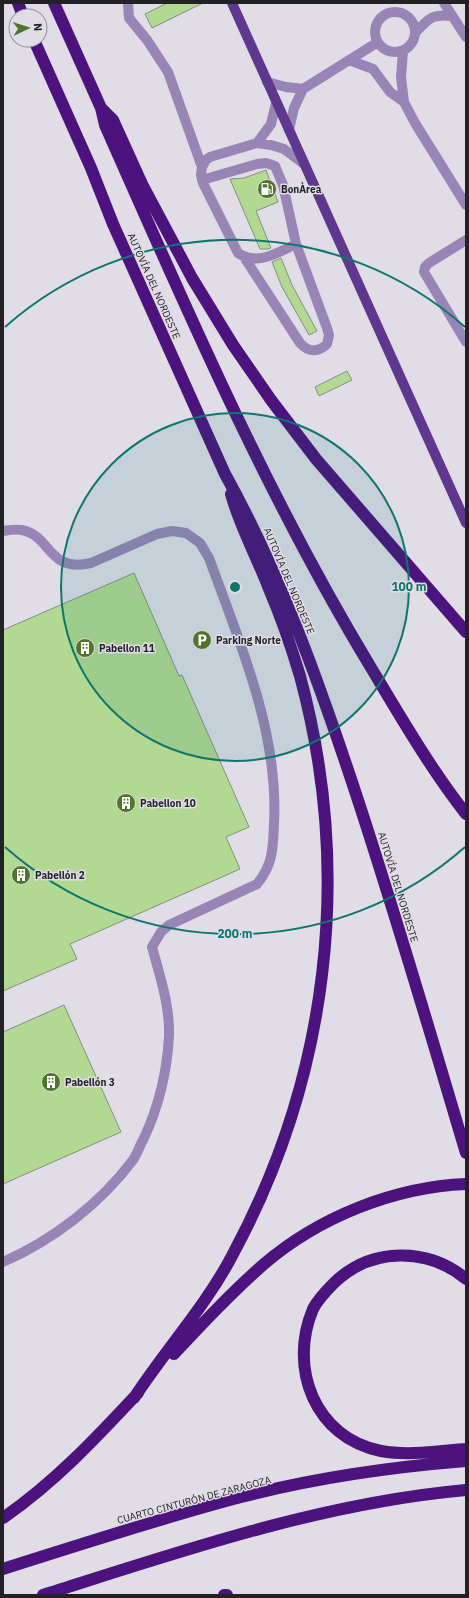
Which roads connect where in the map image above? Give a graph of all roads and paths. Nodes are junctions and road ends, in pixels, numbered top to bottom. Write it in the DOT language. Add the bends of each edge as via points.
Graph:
graph roads {
  1 [pos="54,3"];
  2 [pos="128,3"];
  3 [pos="232,3"];
  4 [pos="384,3"];
  5 [pos="444,3"];
  6 [pos="388,13"];
  7 [pos="452,16"];
  8 [pos="416,32"];
  9 [pos="466,37"];
  10 [pos="378,42"];
  11 [pos="38,48"];
  12 [pos="402,51"];
  13 [pos="349,60"];
  14 [pos="267,82"];
  15 [pos="304,89"];
  16 [pos="404,102"];
  17 [pos="276,103"];
  18 [pos="101,108"];
  19 [pos="289,130"];
  20 [pos="257,143"];
  21 [pos="304,164"];
  22 [pos="202,167"];
  23 [pos="202,180"];
  24 [pos="466,205"];
  25 [pos="466,240"];
  26 [pos="296,244"];
  27 [pos="244,257"];
  28 [pos="466,342"];
  29 [pos="226,474"];
  30 [pos="466,523"];
  31 [pos="6,532"];
  32 [pos="466,632"];
  33 [pos="466,814"];
  34 [pos="466,1153"];
  35 [pos="466,1184"];
  36 [pos="3,1262"];
  37 [pos="466,1280"];
  38 [pos="134,1398"];
  39 [pos="466,1449"];
  40 [pos="466,1461"];
  41 [pos="466,1490"];
  42 [pos="3,1518"];
  43 [pos="3,1569"];
  44 [pos="44,1595"];
  1 -- 18 [label="highway, AUTOVÍA DEL NORDESTE"];
  2 -- 22 [label="lane" via="129,18 168,72"];
  3 -- 14 [label="main road"];
  4 -- 6 [label="lane"];
  5 -- 7 [label="lane"];
  6 -- 8 [label="lane" via="405,14 413,22"];
  6 -- 10 [label="lane" via="377,23 375,33"];
  7 -- 8 [label="lane" via="432,17"];
  7 -- 9 [label="lane"];
  8 -- 12 [label="lane" via="413,42"];
  10 -- 12 [label="lane" via="381,47 391,52"];
  10 -- 13 [label="lane"];
  11 -- 29 [label="highway, AUTOVÍA DEL NORDESTE" via="113,224"];
  12 -- 16 [label="lane" via="401,77"];
  13 -- 15 [label="lane"];
  13 -- 16 [label="lane" via="376,71 390,92"];
  14 -- 15 [label="lane" via="286,88"];
  14 -- 17 [label="main road"];
  15 -- 19 [label="lane" via="294,108"];
  16 -- 24 [label="lane"];
  17 -- 19 [label="main road"];
  17 -- 20 [label="lane" via="271,124"];
  18 -- 32 [label="highway" via="113,120 142,184 192,278 229,339 271,400 316,459"];
  18 -- 33 [label="highway, AUTOVÍA DEL NORDESTE" via="105,124 168,268 279,505 334,606 394,707"];
  19 -- 21 [label="main road"];
  20 -- 21 [label="lane" via="284,149"];
  20 -- 22 [label="lane" via="210,157"];
  21 -- 30 [label="main road"];
  22 -- 23 [label="lane"];
  23 -- 26 [label="lane" via="257,164 275,166 283,185"];
  23 -- 27 [label="lane" via="235,249"];
  25 -- 28 [label="lane" via="429,263 424,272"];
  26 -- 27 [label="lane" via="267,257"];
  26 -- 27 [label="lane" via="329,335 327,344 317,350 310,350 300,343"];
  29 -- 34 [label="highway, AUTOVÍA DEL NORDESTE" via="246,511 285,599 328,713 377,858"];
  29 -- 38 [label="highway" via="236,511 270,589 289,641 318,755 328,851 328,916 321,988 309,1060 289,1127 264,1193 210,1294 158,1361"];
  31 -- 36 [label="lane" via="22,530 35,536 58,559 80,566 91,564 157,534 172,530 186,534 200,543 209,558 255,689 272,769 275,803 271,857 267,873 257,884 169,925 161,932 152,947 164,988 169,1035 164,1079 155,1114 134,1159 97,1199 56,1233 28,1251"];
  35 -- 38 [label="highway" via="397,1194 326,1222 297,1240 265,1263 241,1285"];
  37 -- 39 [label="highway" via="448,1267 417,1256 396,1255 364,1263 338,1280 325,1292 314,1308 306,1330 303,1352 304,1373 315,1403 333,1426 348,1437 367,1446 397,1452"];
  38 -- 42 [label="highway" via="78,1457"];
  40 -- 43 [label="highway, CUARTO CINTURÓN DE ZARAGOZA" via="386,1470 243,1496"];
  41 -- 44 [label="highway" via="332,1511 266,1527"];
}
